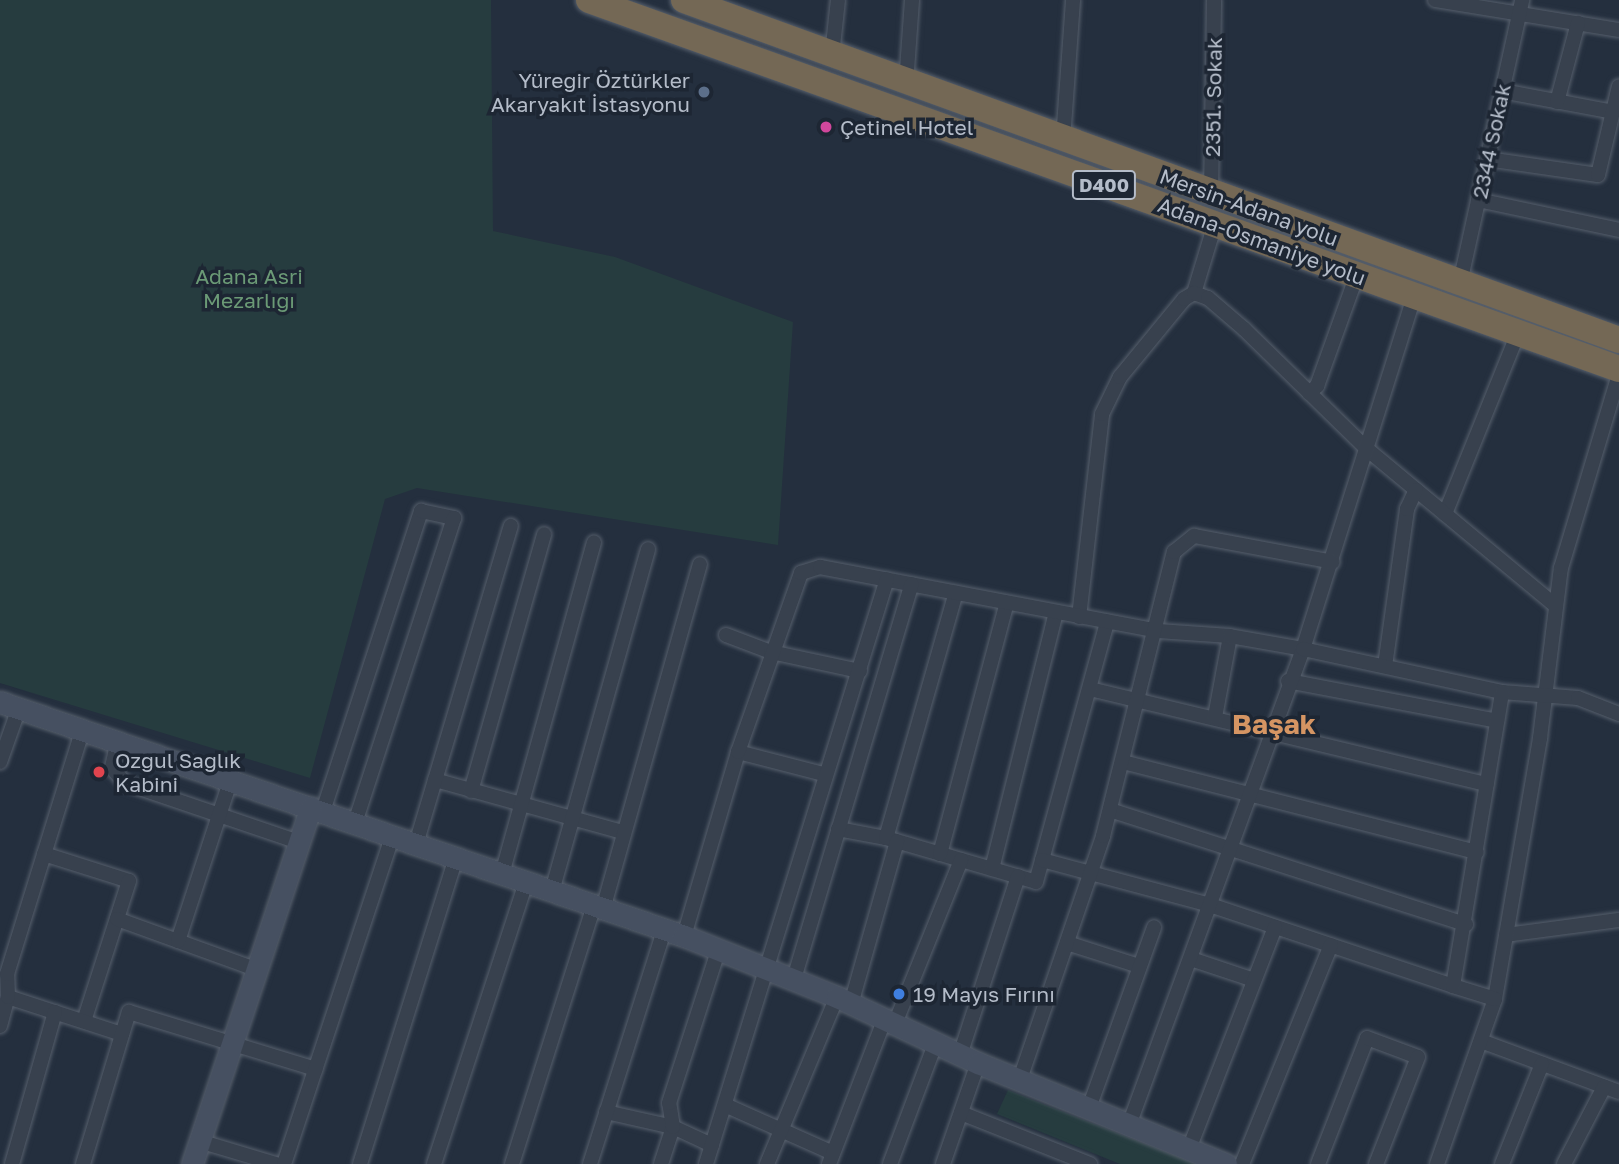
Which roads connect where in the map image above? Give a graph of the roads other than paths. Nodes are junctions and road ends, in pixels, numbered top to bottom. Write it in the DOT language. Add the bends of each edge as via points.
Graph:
graph roads {
  1 [pos="589,0"];
  2 [pos="684,0"];
  3 [pos="838,0"];
  4 [pos="912,0"];
  5 [pos="1073,0"];
  6 [pos="1214,0"];
  7 [pos="1435,0"];
  8 [pos="1521,6"];
  9 [pos="1578,23"];
  10 [pos="1619,30"];
  11 [pos="832,55"];
  12 [pos="906,84"];
  13 [pos="1619,86"];
  14 [pos="1502,91"];
  15 [pos="1557,102"];
  16 [pos="1613,112"];
  17 [pos="1063,140"];
  18 [pos="1487,159"];
  19 [pos="1211,193"];
  20 [pos="1478,201"];
  21 [pos="1215,224"];
  22 [pos="1619,230"];
  23 [pos="1357,275"];
  24 [pos="1460,283"];
  25 [pos="1194,293"];
  26 [pos="1414,296"];
  27 [pos="1518,333"];
  28 [pos="1619,340"];
  29 [pos="1619,369"];
  30 [pos="1619,374"];
  31 [pos="1309,393"];
  32 [pos="1368,450"];
  33 [pos="1416,491"];
  34 [pos="1445,514"];
  35 [pos="511,526"];
  36 [pos="544,534"];
  37 [pos="594,543"];
  38 [pos="648,550"];
  39 [pos="1333,562"];
  40 [pos="700,564"];
  41 [pos="887,579"];
  42 [pos="912,584"];
  43 [pos="956,593"];
  44 [pos="1007,603"];
  45 [pos="1556,606"];
  46 [pos="1056,613"];
  47 [pos="1079,617"];
  48 [pos="1107,622"];
  49 [pos="1158,631"];
  50 [pos="726,635"];
  51 [pos="1230,636"];
  52 [pos="1303,649"];
  53 [pos="771,652"];
  54 [pos="1385,666"];
  55 [pos="860,671"];
  56 [pos="1287,681"];
  57 [pos="1090,689"];
  58 [pos="1502,692"];
  59 [pos="1545,695"];
  60 [pos="1141,698"];
  61 [pos="10,705"];
  62 [pos="1619,714"];
  63 [pos="1214,717"];
  64 [pos="1497,721"];
  65 [pos="83,729"];
  66 [pos="1272,731"];
  67 [pos="118,741"];
  68 [pos="738,752"];
  69 [pos="0,762"];
  70 [pos="1123,762"];
  71 [pos="823,774"];
  72 [pos="231,779"];
  73 [pos="435,780"];
  74 [pos="1487,784"];
  75 [pos="471,790"];
  76 [pos="1250,794"];
  77 [pos="521,805"];
  78 [pos="317,809"];
  79 [pos="1110,810"];
  80 [pos="219,816"];
  81 [pos="572,819"];
  82 [pos="355,822"];
  83 [pos="838,829"];
  84 [pos="622,832"];
  85 [pos="393,835"];
  86 [pos="891,839"];
  87 [pos="298,842"];
  88 [pos="416,844"];
  89 [pos="1231,847"];
  90 [pos="1477,852"];
  91 [pos="44,853"];
  92 [pos="940,854"];
  93 [pos="456,858"];
  94 [pos="961,860"];
  95 [pos="1042,860"];
  96 [pos="992,869"];
  97 [pos="1091,873"];
  98 [pos="502,874"];
  99 [pos="1018,876"];
  100 [pos="526,882"];
  101 [pos="552,891"];
  102 [pos="1210,905"];
  103 [pos="598,907"];
  104 [pos="117,919"];
  105 [pos="1619,920"];
  106 [pos="1466,924"];
  107 [pos="1154,927"];
  108 [pos="1275,927"];
  109 [pos="674,933"];
  110 [pos="1506,935"];
  111 [pos="178,942"];
  112 [pos="1067,943"];
  113 [pos="1331,946"];
  114 [pos="718,951"];
  115 [pos="1191,959"];
  116 [pos="1139,966"];
  117 [pos="255,969"];
  118 [pos="765,970"];
  119 [pos="1254,980"];
  120 [pos="793,982"];
  121 [pos="1453,986"];
  122 [pos="8,997"];
  123 [pos="1495,999"];
  124 [pos="844,1001"];
  125 [pos="55,1012"];
  126 [pos="84,1021"];
  127 [pos="889,1024"];
  128 [pos="0,1026"];
  129 [pos="122,1034"];
  130 [pos="1481,1041"];
  131 [pos="230,1044"];
  132 [pos="935,1044"];
  133 [pos="969,1059"];
  134 [pos="1542,1064"];
  135 [pos="316,1069"];
  136 [pos="1020,1079"];
  137 [pos="1604,1087"];
  138 [pos="1619,1092"];
  139 [pos="725,1105"];
  140 [pos="1089,1108"];
  141 [pos="606,1112"];
  142 [pos="961,1113"];
  143 [pos="1129,1125"];
  144 [pos="673,1127"];
  145 [pos="782,1128"];
  146 [pos="199,1141"];
  147 [pos="712,1144"];
  148 [pos="1189,1149"];
  149 [pos="831,1158"];
  150 [pos="12,1164"];
  151 [pos="83,1164"];
  152 [pos="191,1164"];
  153 [pos="276,1164"];
  154 [pos="284,1164"];
  155 [pos="360,1164"];
  156 [pos="434,1164"];
  157 [pos="512,1164"];
  158 [pos="590,1164"];
  159 [pos="661,1164"];
  160 [pos="706,1164"];
  161 [pos="767,1164"];
  162 [pos="890,1164"];
  163 [pos="943,1164"];
  164 [pos="1090,1164"];
  165 [pos="1227,1164"];
  166 [pos="1242,1164"];
  167 [pos="1318,1164"];
  168 [pos="1376,1164"];
  169 [pos="1437,1164"];
  170 [pos="1502,1164"];
  171 [pos="1564,1164"];
  1 -- 21 [label="highway, Adana-Osmaniye yolu / D400"];
  2 -- 11 [label="highway, Mersin-Adana yolu / D400"];
  3 -- 11 [label="street"];
  4 -- 12 [label="street"];
  5 -- 17 [label="street"];
  6 -- 19 [label="street, 2351. Sokak"];
  7 -- 8 [label="street"];
  8 -- 9 [label="street"];
  8 -- 14 [label="street, 2344 Sokak"];
  9 -- 10 [label="street"];
  9 -- 15 [label="street"];
  11 -- 12 [label="highway, Mersin-Adana yolu / D400"];
  12 -- 17 [label="highway, Mersin-Adana yolu / D400"];
  13 -- 16 [label="street"];
  14 -- 15 [label="street"];
  14 -- 18 [label="street, 2344 Sokak"];
  15 -- 16 [label="street"];
  16 -- 18 [label="street" via="1598,175"];
  17 -- 19 [label="highway, Mersin-Adana yolu / D400"];
  18 -- 20 [label="street, 2344 Sokak"];
  19 -- 24 [label="highway, Mersin-Adana yolu / D400"];
  20 -- 22 [label="street"];
  20 -- 24 [label="street, 2344 Sokak"];
  21 -- 23 [label="highway, Adana-Osmaniye yolu / D400"];
  21 -- 25 [label="street"];
  23 -- 26 [label="highway, Adana-Osmaniye yolu / D400"];
  23 -- 31 [label="street" via="1317,386"];
  24 -- 28 [label="highway, Mersin-Adana yolu / D400"];
  25 -- 31 [label="street" via="1208,298 1244,329"];
  25 -- 47 [label="street" via="1184,299 1120,377 1102,414"];
  26 -- 27 [label="highway, Adana-Osmaniye yolu / D400"];
  26 -- 32 [label="street"];
  27 -- 29 [label="highway, Adana-Osmaniye yolu / D400"];
  27 -- 34 [label="street"];
  30 -- 45 [label="street" via="1561,568"];
  31 -- 32 [label="street"];
  32 -- 33 [label="street"];
  32 -- 39 [label="street"];
  33 -- 34 [label="street"];
  33 -- 54 [label="street" via="1407,509"];
  34 -- 45 [label="street"];
  35 -- 73 [label="street"];
  36 -- 75 [label="street"];
  37 -- 77 [label="street"];
  38 -- 81 [label="street"];
  39 -- 49 [label="street" via="1194,536 1174,552"];
  39 -- 52 [label="street"];
  40 -- 84 [label="street"];
  41 -- 42 [label="street"];
  41 -- 53 [label="street" via="820,567 804,570"];
  41 -- 55 [label="street"];
  42 -- 43 [label="street"];
  42 -- 83 [label="street"];
  43 -- 44 [label="street"];
  43 -- 86 [label="street"];
  44 -- 46 [label="street"];
  44 -- 92 [label="street"];
  45 -- 59 [label="street"];
  46 -- 47 [label="street"];
  46 -- 96 [label="street"];
  47 -- 48 [label="street"];
  48 -- 49 [label="street"];
  48 -- 57 [label="street"];
  49 -- 51 [label="street"];
  49 -- 60 [label="street"];
  50 -- 53 [label="street"];
  51 -- 52 [label="street"];
  51 -- 63 [label="street"];
  52 -- 54 [label="street"];
  52 -- 56 [label="street"];
  53 -- 55 [label="street"];
  53 -- 68 [label="street"];
  54 -- 58 [label="street"];
  55 -- 71 [label="street"];
  56 -- 64 [label="street"];
  56 -- 66 [label="street"];
  57 -- 60 [label="street"];
  57 -- 95 [label="street"];
  58 -- 59 [label="street"];
  58 -- 64 [label="street"];
  59 -- 62 [label="street" via="1578,698"];
  59 -- 110 [label="street"];
  60 -- 63 [label="street"];
  60 -- 70 [label="street"];
  61 -- 65 [label="main road"];
  61 -- 69 [label="street"];
  63 -- 66 [label="street"];
  64 -- 74 [label="street"];
  65 -- 67 [label="main road"];
  65 -- 91 [label="street"];
  66 -- 74 [label="street"];
  66 -- 76 [label="street"];
  67 -- 72 [label="main road"];
  67 -- 80 [label="street" via="112,763 120,780"];
  68 -- 71 [label="street"];
  68 -- 109 [label="street"];
  70 -- 76 [label="street"];
  70 -- 79 [label="street"];
  71 -- 118 [label="street"];
  72 -- 78 [label="main road"];
  72 -- 80 [label="street"];
  73 -- 75 [label="street"];
  73 -- 88 [label="street"];
  74 -- 90 [label="street"];
  75 -- 77 [label="street"];
  76 -- 89 [label="street"];
  76 -- 90 [label="street"];
  77 -- 81 [label="street"];
  77 -- 98 [label="street"];
  78 -- 82 [label="main road"];
  78 -- 82 [label="street" via="421,511 454,518"];
  78 -- 87 [label="main road"];
  79 -- 89 [label="street"];
  79 -- 97 [label="street"];
  80 -- 87 [label="street"];
  80 -- 111 [label="street"];
  81 -- 84 [label="street"];
  81 -- 101 [label="street"];
  82 -- 85 [label="main road"];
  83 -- 86 [label="street"];
  83 -- 120 [label="street"];
  84 -- 103 [label="street"];
  85 -- 88 [label="main road"];
  85 -- 135 [label="street"];
  86 -- 92 [label="street"];
  86 -- 124 [label="street"];
  87 -- 117 [label="main road"];
  88 -- 93 [label="main road"];
  89 -- 102 [label="street"];
  89 -- 106 [label="street"];
  90 -- 106 [label="street"];
  91 -- 104 [label="street" via="128,881"];
  91 -- 122 [label="street" via="6,974"];
  92 -- 94 [label="street"];
  93 -- 98 [label="main road"];
  93 -- 155 [label="street"];
  94 -- 96 [label="street"];
  94 -- 127 [label="street"];
  95 -- 97 [label="street"];
  95 -- 99 [label="street" via="1036,882"];
  96 -- 99 [label="street"];
  97 -- 102 [label="street"];
  97 -- 112 [label="street"];
  98 -- 100 [label="main road"];
  99 -- 133 [label="street"];
  100 -- 101 [label="main road"];
  100 -- 156 [label="street"];
  101 -- 103 [label="main road"];
  102 -- 108 [label="street"];
  102 -- 115 [label="street"];
  103 -- 109 [label="main road"];
  103 -- 157 [label="street"];
  104 -- 111 [label="street"];
  104 -- 126 [label="street"];
  105 -- 110 [label="street"];
  106 -- 121 [label="street"];
  107 -- 116 [label="street"];
  108 -- 113 [label="street"];
  108 -- 119 [label="street"];
  109 -- 114 [label="main road"];
  109 -- 141 [label="street"];
  110 -- 123 [label="street"];
  111 -- 117 [label="street"];
  112 -- 116 [label="street"];
  112 -- 136 [label="street"];
  113 -- 121 [label="street"];
  113 -- 166 [label="street"];
  114 -- 118 [label="main road"];
  114 -- 144 [label="street" via="669,1103"];
  115 -- 119 [label="street"];
  115 -- 143 [label="street"];
  116 -- 140 [label="street"];
  117 -- 131 [label="main road"];
  118 -- 120 [label="main road"];
  118 -- 139 [label="street"];
  119 -- 148 [label="street"];
  120 -- 124 [label="main road"];
  121 -- 123 [label="street"];
  122 -- 125 [label="street"];
  122 -- 128 [label="street"];
  123 -- 130 [label="street"];
  124 -- 127 [label="main road"];
  124 -- 145 [label="street"];
  125 -- 126 [label="street"];
  125 -- 150 [label="street"];
  126 -- 129 [label="street"];
  127 -- 132 [label="main road"];
  127 -- 149 [label="street"];
  129 -- 131 [label="street" via="129,1012"];
  129 -- 151 [label="street"];
  130 -- 134 [label="street"];
  130 -- 169 [label="street"];
  131 -- 135 [label="street"];
  131 -- 146 [label="main road"];
  132 -- 133 [label="main road"];
  132 -- 162 [label="street"];
  133 -- 136 [label="main road"];
  133 -- 142 [label="street"];
  134 -- 137 [label="street"];
  134 -- 170 [label="street"];
  135 -- 154 [label="street"];
  136 -- 140 [label="main road"];
  137 -- 138 [label="street"];
  137 -- 171 [label="street"];
  139 -- 145 [label="street"];
  139 -- 147 [label="street"];
  140 -- 143 [label="main road"];
  141 -- 144 [label="street"];
  141 -- 158 [label="street"];
  142 -- 163 [label="street"];
  142 -- 164 [label="street"];
  143 -- 148 [label="main road"];
  144 -- 147 [label="street"];
  144 -- 159 [label="street"];
  145 -- 149 [label="street"];
  145 -- 161 [label="street"];
  146 -- 152 [label="main road"];
  146 -- 153 [label="street"];
  147 -- 160 [label="street"];
  148 -- 165 [label="main road"];
  167 -- 168 [label="street" via="1367,1038 1418,1057"];
}
